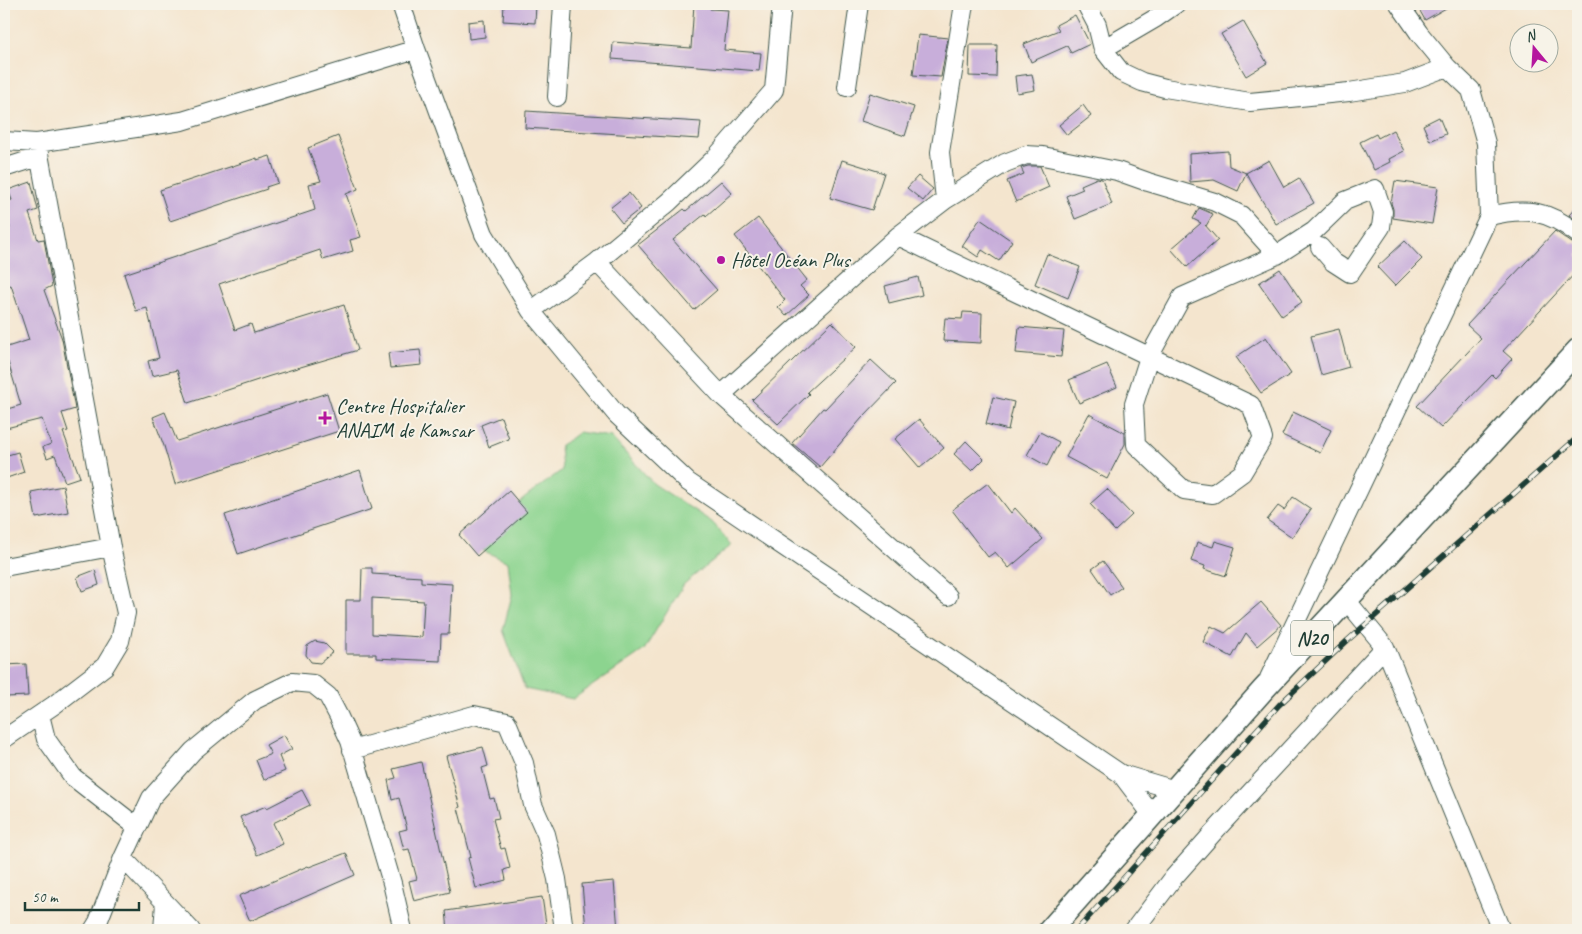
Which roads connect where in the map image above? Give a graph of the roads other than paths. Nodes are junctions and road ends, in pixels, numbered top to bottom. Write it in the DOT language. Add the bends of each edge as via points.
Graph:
graph roads {
  1 [pos="401,4"];
  2 [pos="563,4"];
  3 [pos="782,4"];
  4 [pos="859,4"];
  5 [pos="964,4"];
  6 [pos="1086,4"];
  7 [pos="1176,4"];
  8 [pos="1399,4"];
  9 [pos="416,49"];
  10 [pos="1103,49"];
  11 [pos="1447,67"];
  12 [pos="847,87"];
  13 [pos="557,97"];
  14 [pos="4,141"];
  15 [pos="38,150"];
  16 [pos="4,168"];
  17 [pos="945,200"];
  18 [pos="1489,216"];
  19 [pos="1578,234"];
  20 [pos="898,236"];
  21 [pos="1320,247"];
  22 [pos="1277,255"];
  23 [pos="597,262"];
  24 [pos="531,311"];
  25 [pos="1578,350"];
  26 [pos="1149,357"];
  27 [pos="721,395"];
  28 [pos="111,547"];
  29 [pos="4,567"];
  30 [pos="948,596"];
  31 [pos="1346,601"];
  32 [pos="1385,647"];
  33 [pos="1263,690"];
  34 [pos="40,715"];
  35 [pos="4,738"];
  36 [pos="352,750"];
  37 [pos="1121,774"];
  38 [pos="1175,790"];
  39 [pos="1152,815"];
  40 [pos="137,827"];
  41 [pos="123,858"];
  42 [pos="165,903"];
  43 [pos="93,930"];
  44 [pos="163,930"];
  45 [pos="191,930"];
  46 [pos="403,930"];
  47 [pos="564,930"];
  48 [pos="1050,930"];
  49 [pos="1134,930"];
  50 [pos="1501,930"];
  1 -- 9 [label="street"];
  2 -- 13 [label="street"];
  3 -- 23 [label="street" via="774,90 714,158 669,202"];
  4 -- 12 [label="street"];
  5 -- 17 [label="street" via="940,152"];
  6 -- 10 [label="street" via="1097,25"];
  7 -- 10 [label="street"];
  8 -- 11 [label="street"];
  9 -- 15 [label="street" via="182,121"];
  9 -- 24 [label="street" via="484,234"];
  10 -- 11 [label="street" via="1121,72 1142,82 1250,102 1405,83"];
  11 -- 18 [label="street" via="1471,90 1484,134"];
  14 -- 15 [label="street"];
  15 -- 16 [label="street"];
  15 -- 28 [label="street"];
  17 -- 20 [label="street"];
  17 -- 22 [label="street" via="1005,163 1026,155 1043,156 1117,171 1215,202 1241,215"];
  18 -- 19 [label="street" via="1530,210 1565,223"];
  18 -- 33 [label="street"];
  20 -- 26 [label="street"];
  20 -- 27 [label="street"];
  21 -- 22 [label="street" via="1333,262 1350,273 1381,227 1383,212 1375,189 1345,201 1314,231"];
  22 -- 26 [label="street" via="1182,297"];
  23 -- 24 [label="street"];
  23 -- 27 [label="street"];
  24 -- 37 [label="street" via="616,414 688,482"];
  25 -- 31 [label="main road, N20"];
  26 -- 26 [label="street" via="1134,404 1136,445 1184,490 1213,494 1242,473 1263,438 1251,405"];
  27 -- 30 [label="street"];
  28 -- 29 [label="street"];
  28 -- 34 [label="street" via="126,613 120,641 105,666"];
  31 -- 32 [label="street"];
  31 -- 33 [label="main road, N20"];
  32 -- 49 [label="street" via="1174,877"];
  32 -- 50 [label="street"];
  33 -- 38 [label="main road, N20"];
  34 -- 35 [label="street"];
  34 -- 40 [label="street" via="46,740 73,777"];
  36 -- 40 [label="street" via="328,696 313,684 292,682 255,700 193,751 151,798"];
  36 -- 46 [label="street"];
  36 -- 47 [label="street" via="474,715 507,722 524,763 533,805 546,834 557,879"];
  37 -- 38 [label="street"];
  37 -- 39 [label="street"];
  38 -- 39 [label="main road, N20"];
  39 -- 48 [label="main road, N20"];
  40 -- 41 [label="street"];
  41 -- 42 [label="street"];
  41 -- 43 [label="street"];
  42 -- 44 [label="street"];
  42 -- 45 [label="street"];
}
